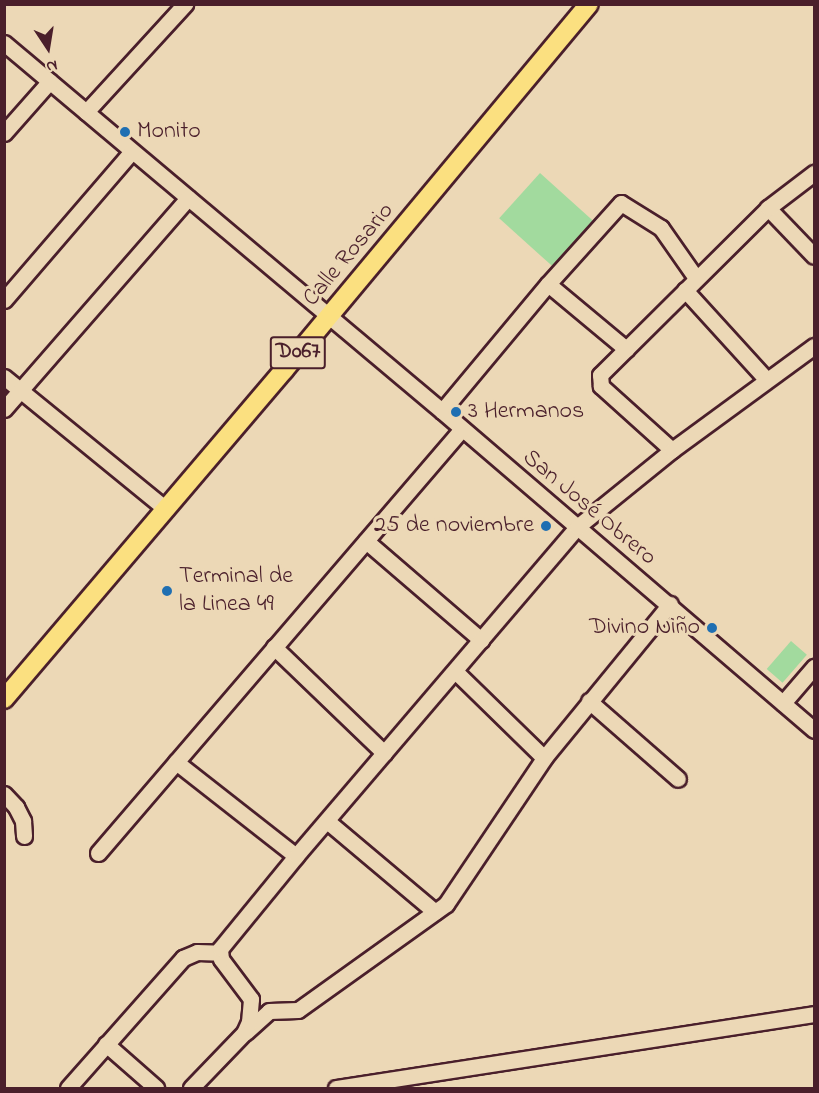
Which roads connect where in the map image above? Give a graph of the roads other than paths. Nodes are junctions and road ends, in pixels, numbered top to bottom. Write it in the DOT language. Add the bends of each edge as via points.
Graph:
graph roads {
  1 [pos="185,4"];
  2 [pos="589,4"];
  3 [pos="4,42"];
  4 [pos="50,81"];
  5 [pos="86,112"];
  6 [pos="4,133"];
  7 [pos="132,151"];
  8 [pos="814,173"];
  9 [pos="188,198"];
  10 [pos="768,208"];
  11 [pos="814,256"];
  12 [pos="696,278"];
  13 [pos="548,284"];
  14 [pos="685,290"];
  15 [pos="4,300"];
  16 [pos="328,316"];
  17 [pos="814,346"];
  18 [pos="626,349"];
  19 [pos="4,378"];
  20 [pos="766,379"];
  21 [pos="21,391"];
  22 [pos="4,409"];
  23 [pos="442,411"];
  24 [pos="461,430"];
  25 [pos="672,450"];
  26 [pos="166,509"];
  27 [pos="577,527"];
  28 [pos="366,541"];
  29 [pos="669,604"];
  30 [pos="481,640"];
  31 [pos="274,647"];
  32 [pos="814,667"];
  33 [pos="454,671"];
  34 [pos="4,699"];
  35 [pos="589,701"];
  36 [pos="783,703"];
  37 [pos="814,730"];
  38 [pos="384,753"];
  39 [pos="544,758"];
  40 [pos="176,762"];
  41 [pos="678,779"];
  42 [pos="4,794"];
  43 [pos="327,821"];
  44 [pos="24,836"];
  45 [pos="98,853"];
  46 [pos="296,856"];
  47 [pos="435,912"];
  48 [pos="220,953"];
  49 [pos="814,1014"];
  50 [pos="244,1033"];
  51 [pos="106,1044"];
  52 [pos="68,1089"];
  53 [pos="156,1089"];
  54 [pos="191,1089"];
  55 [pos="336,1089"];
  1 -- 5 [label="street"];
  2 -- 16 [label="main road, Calle Rosario / D067"];
  3 -- 4 [label="street, San José Obrero"];
  4 -- 5 [label="street, San José Obrero"];
  4 -- 6 [label="street"];
  5 -- 7 [label="street, San José Obrero"];
  7 -- 9 [label="street, San José Obrero"];
  7 -- 15 [label="street"];
  8 -- 10 [label="street"];
  9 -- 16 [label="street, San José Obrero"];
  9 -- 21 [label="street"];
  10 -- 11 [label="street"];
  10 -- 12 [label="street"];
  12 -- 13 [label="street" via="661,228 621,203"];
  12 -- 14 [label="street"];
  13 -- 18 [label="street"];
  13 -- 23 [label="street"];
  14 -- 18 [label="street"];
  14 -- 20 [label="street"];
  16 -- 23 [label="street, San José Obrero"];
  16 -- 26 [label="main road, Calle Rosario / D067"];
  17 -- 20 [label="street"];
  18 -- 25 [label="street" via="602,371 601,386"];
  19 -- 21 [label="street"];
  20 -- 25 [label="street"];
  21 -- 22 [label="street"];
  21 -- 26 [label="street"];
  23 -- 24 [label="street, San José Obrero"];
  24 -- 27 [label="street, San José Obrero"];
  24 -- 28 [label="street"];
  25 -- 27 [label="street"];
  26 -- 34 [label="main road, Calle Rosario / D067"];
  27 -- 29 [label="street, San José Obrero"];
  27 -- 30 [label="street"];
  28 -- 30 [label="street"];
  28 -- 31 [label="street"];
  29 -- 35 [label="street"];
  29 -- 36 [label="street, San José Obrero"];
  30 -- 33 [label="street"];
  31 -- 38 [label="street"];
  31 -- 40 [label="street"];
  32 -- 36 [label="street"];
  33 -- 38 [label="street"];
  33 -- 39 [label="street"];
  35 -- 39 [label="street"];
  35 -- 41 [label="street"];
  36 -- 37 [label="street, San José Obrero"];
  38 -- 43 [label="street"];
  39 -- 47 [label="street" via="446,904"];
  40 -- 45 [label="street"];
  40 -- 46 [label="street"];
  42 -- 44 [label="street" via="23,821"];
  43 -- 46 [label="street"];
  43 -- 47 [label="street"];
  46 -- 48 [label="street"];
  47 -- 50 [label="street" via="298,1010 269,1011"];
  48 -- 50 [label="street" via="251,999"];
  48 -- 51 [label="street" via="197,952 183,958"];
  49 -- 55 [label="street"];
  50 -- 54 [label="street"];
  51 -- 52 [label="street"];
  51 -- 53 [label="street"];
}
